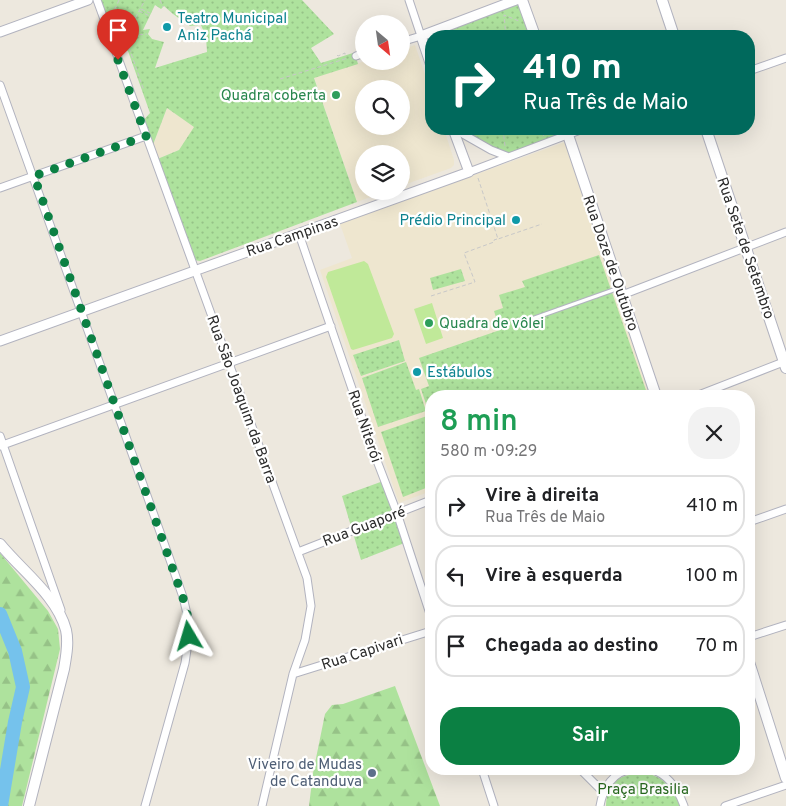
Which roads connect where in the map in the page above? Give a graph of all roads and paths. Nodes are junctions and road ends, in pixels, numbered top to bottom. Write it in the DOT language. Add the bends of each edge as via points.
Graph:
graph roads {
  1 [pos="88,0"];
  2 [pos="97,0"];
  3 [pos="119,0"];
  4 [pos="145,0"];
  5 [pos="160,0"];
  6 [pos="409,0"];
  7 [pos="516,0"];
  8 [pos="522,0"];
  9 [pos="662,0"];
  10 [pos="163,7"];
  11 [pos="140,10"];
  12 [pos="150,14"];
  13 [pos="520,21"];
  14 [pos="437,30"];
  15 [pos="505,30"];
  16 [pos="533,30"];
  17 [pos="672,30"];
  18 [pos="0,32"];
  19 [pos="147,34"];
  20 [pos="425,34"];
  21 [pos="125,36"];
  22 [pos="421,36"];
  23 [pos="410,39"];
  24 [pos="425,48"];
  25 [pos="337,55"];
  26 [pos="345,55"];
  27 [pos="355,56"];
  28 [pos="786,58"];
  29 [pos="755,69"];
  30 [pos="280,79"];
  31 [pos="0,84"];
  32 [pos="144,91"];
  33 [pos="457,135"];
  34 [pos="465,135"];
  35 [pos="504,135"];
  36 [pos="557,135"];
  37 [pos="568,135"];
  38 [pos="708,135"];
  39 [pos="146,136"];
  40 [pos="507,154"];
  41 [pos="472,171"];
  42 [pos="34,176"];
  43 [pos="0,188"];
  44 [pos="542,224"];
  45 [pos="786,232"];
  46 [pos="299,234"];
  47 [pos="498,239"];
  48 [pos="746,247"];
  49 [pos="196,270"];
  50 [pos="621,291"];
  51 [pos="431,296"];
  52 [pos="82,312"];
  53 [pos="526,321"];
  54 [pos="331,326"];
  55 [pos="0,341"];
  56 [pos="228,363"];
  57 [pos="785,363"];
  58 [pos="654,390"];
  59 [pos="712,390"];
  60 [pos="115,405"];
  61 [pos="0,436"];
  62 [pos="2,445"];
  63 [pos="425,502"];
  64 [pos="786,509"];
  65 [pos="397,513"];
  66 [pos="755,520"];
  67 [pos="0,544"];
  68 [pos="298,552"];
  69 [pos="425,599"];
  70 [pos="786,625"];
  71 [pos="66,632"];
  72 [pos="425,632"];
  73 [pos="755,635"];
  74 [pos="293,674"];
  75 [pos="755,681"];
  76 [pos="484,775"];
  77 [pos="586,775"];
  78 [pos="617,775"];
  79 [pos="662,775"];
  80 [pos="786,778"];
  81 [pos="786,785"];
  82 [pos="603,792"];
  83 [pos="29,806"];
  84 [pos="145,806"];
  85 [pos="262,806"];
  86 [pos="494,806"];
  87 [pos="600,806"];
  88 [pos="684,806"];
  89 [pos="725,806"];
  1 -- 18 [label="street"];
  2 -- 39 [label="street, Rua São Joaquim da Barra"];
  3 -- 21 [label="path" via="114,10"];
  4 -- 11 [label="path"];
  5 -- 10 [label="path"];
  6 -- 22 [label="street"];
  7 -- 14 [label="street"];
  8 -- 16 [label="main road"];
  9 -- 17 [label="main road"];
  11 -- 12 [label="path"];
  11 -- 21 [label="path"];
  13 -- 15 [label="path" via="504,15"];
  19 -- 21 [label="path"];
  20 -- 22 [label="street"];
  21 -- 32 [label="path"];
  22 -- 23 [label="street"];
  22 -- 24 [label="street"];
  25 -- 26 [label="path"];
  27 -- 30 [label="path"];
  28 -- 29 [label="street"];
  31 -- 42 [label="street"];
  33 -- 41 [label="street"];
  34 -- 40 [label="street" via="499,154"];
  35 -- 40 [label="path"];
  36 -- 40 [label="street, Rua Campinas"];
  37 -- 50 [label="main road, Rua Doze de Outubro"];
  38 -- 48 [label="main road, Rua Sete de Setembro"];
  39 -- 42 [label="street"];
  39 -- 49 [label="street, Rua São Joaquim da Barra"];
  40 -- 41 [label="street, Rua Campinas"];
  41 -- 46 [label="street, Rua Campinas"];
  41 -- 47 [label="path"];
  42 -- 43 [label="street"];
  42 -- 52 [label="street"];
  44 -- 47 [label="path"];
  45 -- 48 [label="street"];
  46 -- 49 [label="street, Rua Campinas"];
  46 -- 54 [label="street, Rua Niterói"];
  47 -- 51 [label="path" via="464,252 475,282"];
  48 -- 50 [label="street"];
  48 -- 57 [label="main road, Rua Sete de Setembro"];
  49 -- 52 [label="street, Rua Campinas"];
  49 -- 56 [label="street, Rua São Joaquim da Barra"];
  50 -- 53 [label="lane"];
  50 -- 58 [label="main road, Rua Doze de Outubro"];
  52 -- 55 [label="street, Rua Campinas"];
  52 -- 60 [label="street"];
  54 -- 56 [label="street"];
  54 -- 65 [label="street, Rua Niterói"];
  56 -- 60 [label="street"];
  56 -- 68 [label="street, Rua São Joaquim da Barra"];
  57 -- 59 [label="street"];
  60 -- 62 [label="street"];
  60 -- 84 [label="street" via="188,618 185,663"];
  61 -- 62 [label="street"];
  62 -- 71 [label="street" via="60,606"];
  63 -- 65 [label="street, Rua Guaporé"];
  64 -- 66 [label="street"];
  65 -- 68 [label="street, Rua Guaporé"];
  65 -- 69 [label="street, Rua Niterói"];
  67 -- 71 [label="main road" via="50,600"];
  68 -- 74 [label="street, Rua São Joaquim da Barra" via="307,578 311,606 305,640"];
  70 -- 73 [label="street"];
  71 -- 83 [label="main road" via="64,669"];
  72 -- 74 [label="street, Rua Capivari"];
  74 -- 85 [label="street, Rua São Joaquim da Barra"];
  75 -- 80 [label="main road"];
  76 -- 86 [label="street"];
  77 -- 82 [label="street"];
  78 -- 82 [label="street"];
  79 -- 88 [label="street" via="675,787"];
  81 -- 89 [label="street"];
  82 -- 87 [label="street"];
}
